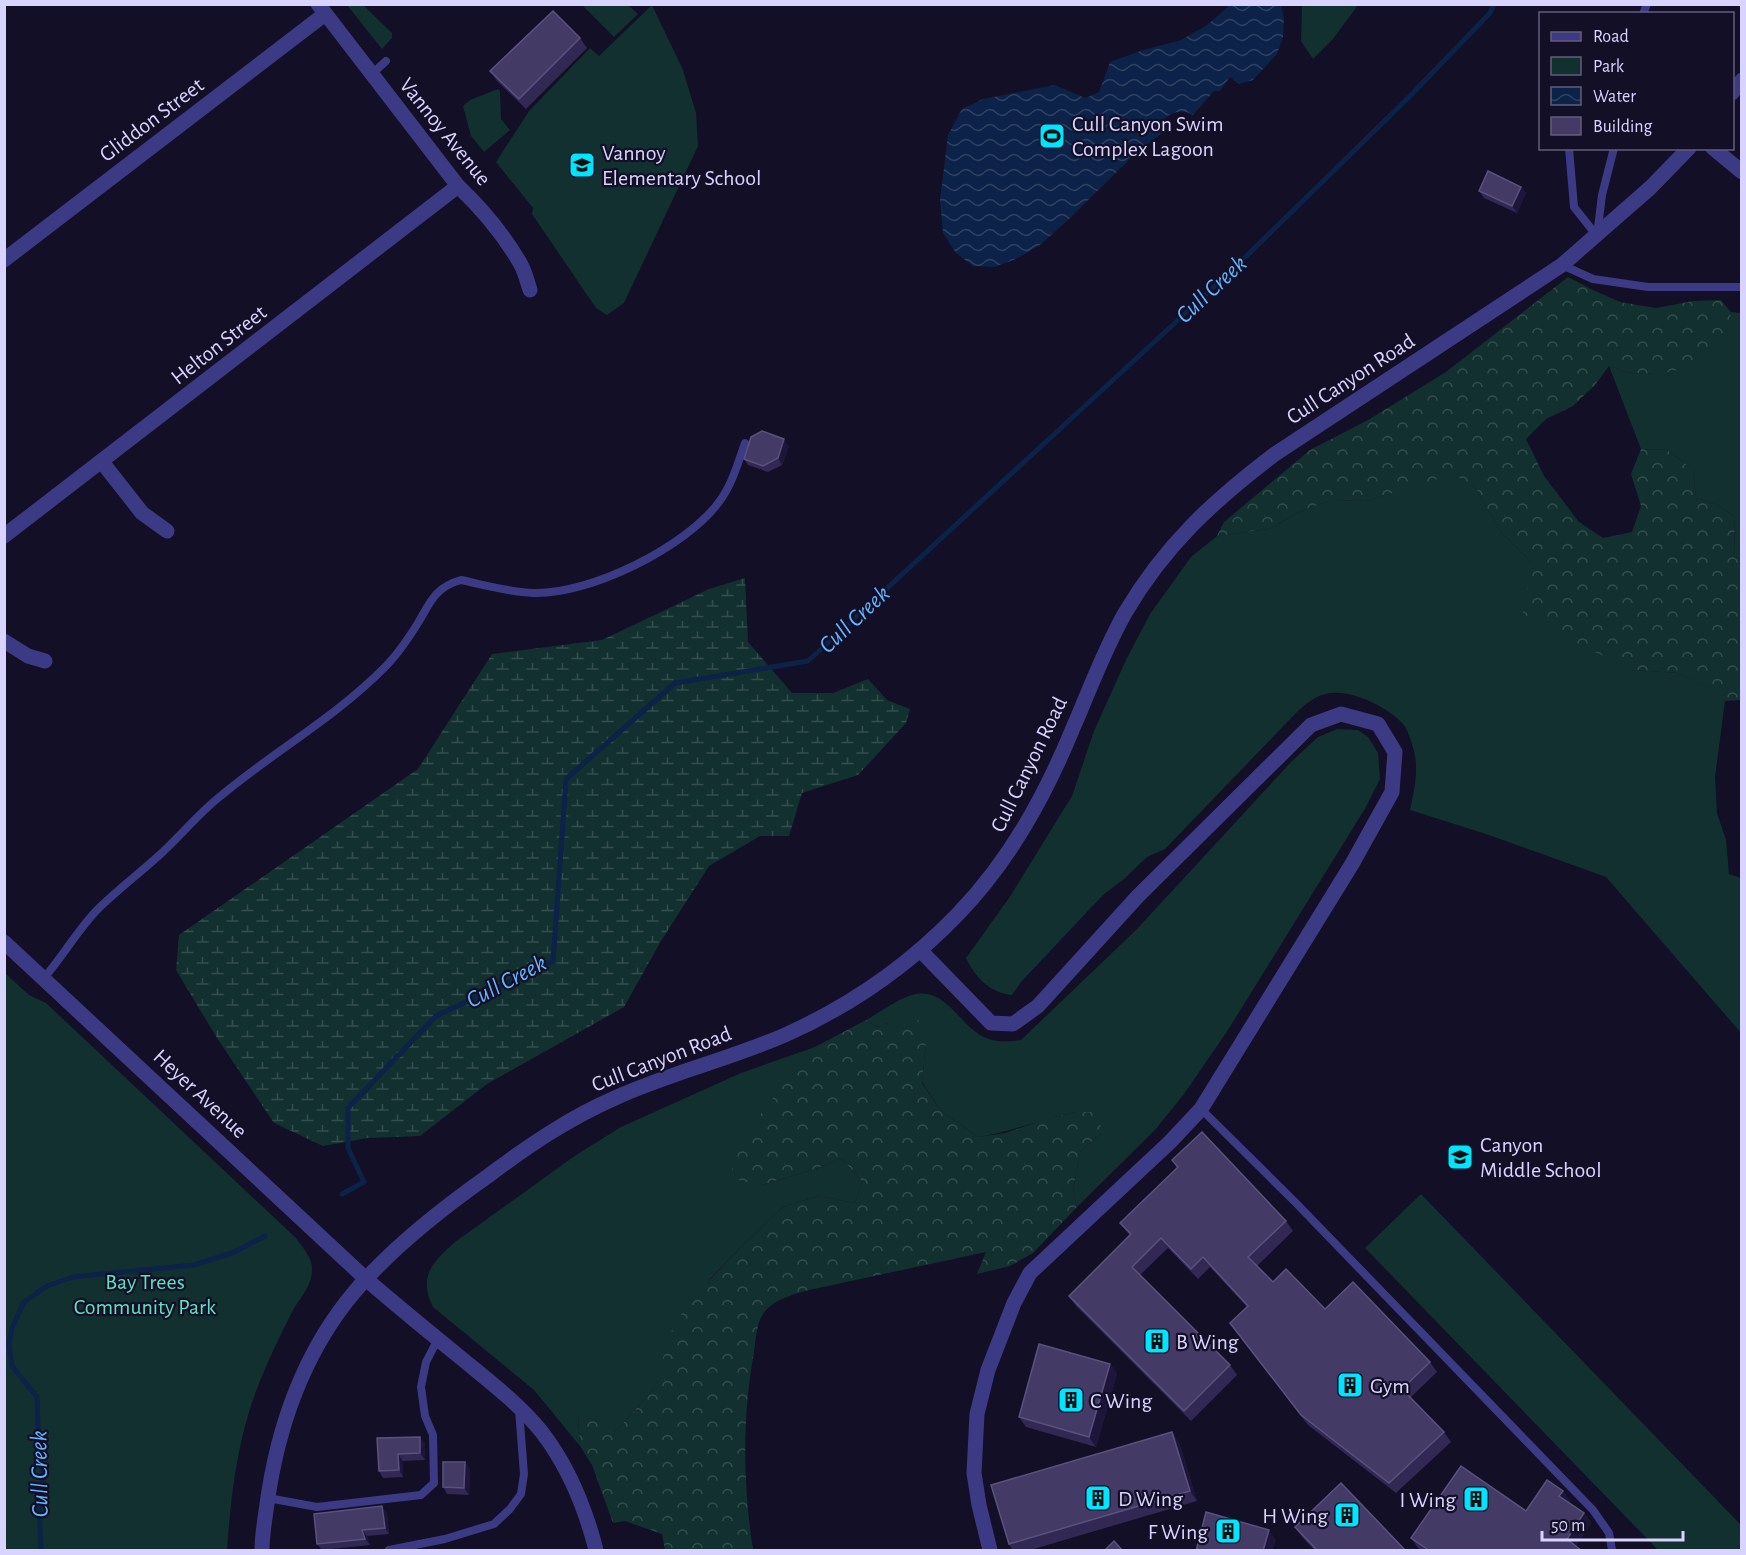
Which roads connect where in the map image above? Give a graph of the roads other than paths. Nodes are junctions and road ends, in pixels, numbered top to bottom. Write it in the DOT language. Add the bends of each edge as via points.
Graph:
graph roads {
  1 [pos="322,9"];
  2 [pos="386,61"];
  3 [pos="372,74"];
  4 [pos="1569,150"];
  5 [pos="1613,150"];
  6 [pos="1687,150"];
  7 [pos="1715,150"];
  8 [pos="1742,172"];
  9 [pos="458,186"];
  10 [pos="1597,236"];
  11 [pos="4,260"];
  12 [pos="1562,265"];
  13 [pos="1742,287"];
  14 [pos="530,290"];
  15 [pos="745,443"];
  16 [pos="102,462"];
  17 [pos="167,531"];
  18 [pos="4,536"];
  19 [pos="4,641"];
  20 [pos="45,661"];
  21 [pos="4,942"];
  22 [pos="920,950"];
  23 [pos="44,978"];
  24 [pos="1201,1109"];
  25 [pos="366,1279"];
  26 [pos="438,1339"];
  27 [pos="519,1407"];
  28 [pos="268,1498"];
  29 [pos="262,1551"];
  30 [pos="389,1551"];
  31 [pos="596,1551"];
  32 [pos="990,1551"];
  33 [pos="1612,1551"];
  1 -- 3 [label="street, Vannoy Avenue"];
  1 -- 11 [label="street, Gliddon Street"];
  2 -- 3 [label="lane"];
  3 -- 9 [label="street, Vannoy Avenue"];
  4 -- 10 [label="lane" via="1574,207"];
  5 -- 10 [label="lane"];
  6 -- 10 [label="street, Cull Canyon Road"];
  7 -- 8 [label="street"];
  9 -- 14 [label="street, Vannoy Avenue" via="502,236 522,265"];
  9 -- 16 [label="street, Helton Street"];
  10 -- 12 [label="street, Cull Canyon Road"];
  12 -- 13 [label="lane" via="1593,279 1648,287"];
  12 -- 22 [label="street, Cull Canyon Road" via="1275,454 1193,522 1163,557 1124,615 1047,786 1012,848 989,880"];
  15 -- 23 [label="lane" via="730,484 702,522 674,543 622,571 563,590 534,593 461,580 441,589 428,603 405,643 373,679 202,812 97,910"];
  16 -- 17 [label="street" via="142,513"];
  16 -- 18 [label="street, Helton Street"];
  19 -- 20 [label="street"];
  21 -- 23 [label="street, Heyer Avenue"];
  22 -- 24 [label="street" via="991,1023 1013,1024 1038,1006 1138,896 1311,725 1341,714 1378,724 1395,752 1392,792"];
  22 -- 25 [label="street, Cull Canyon Road" via="841,1006 783,1036 617,1097 570,1120 474,1186"];
  23 -- 25 [label="street, Heyer Avenue"];
  24 -- 32 [label="street" via="1170,1143 1030,1273 1014,1303 988,1370 977,1414 974,1473"];
  24 -- 33 [label="lane" via="1593,1510 1609,1533"];
  25 -- 26 [label="street, Heyer Avenue"];
  25 -- 28 [label="street, Cull Canyon Road" via="329,1326 301,1377 287,1411"];
  26 -- 27 [label="street, Heyer Avenue"];
  26 -- 28 [label="lane" via="426,1362 421,1387 425,1416 433,1435 434,1483 421,1495 317,1507"];
  27 -- 30 [label="lane" via="524,1474 521,1494 510,1509 494,1524"];
  27 -- 31 [label="street, Heyer Avenue" via="541,1432 573,1482"];
  28 -- 29 [label="street, Cull Canyon Road"];
}
